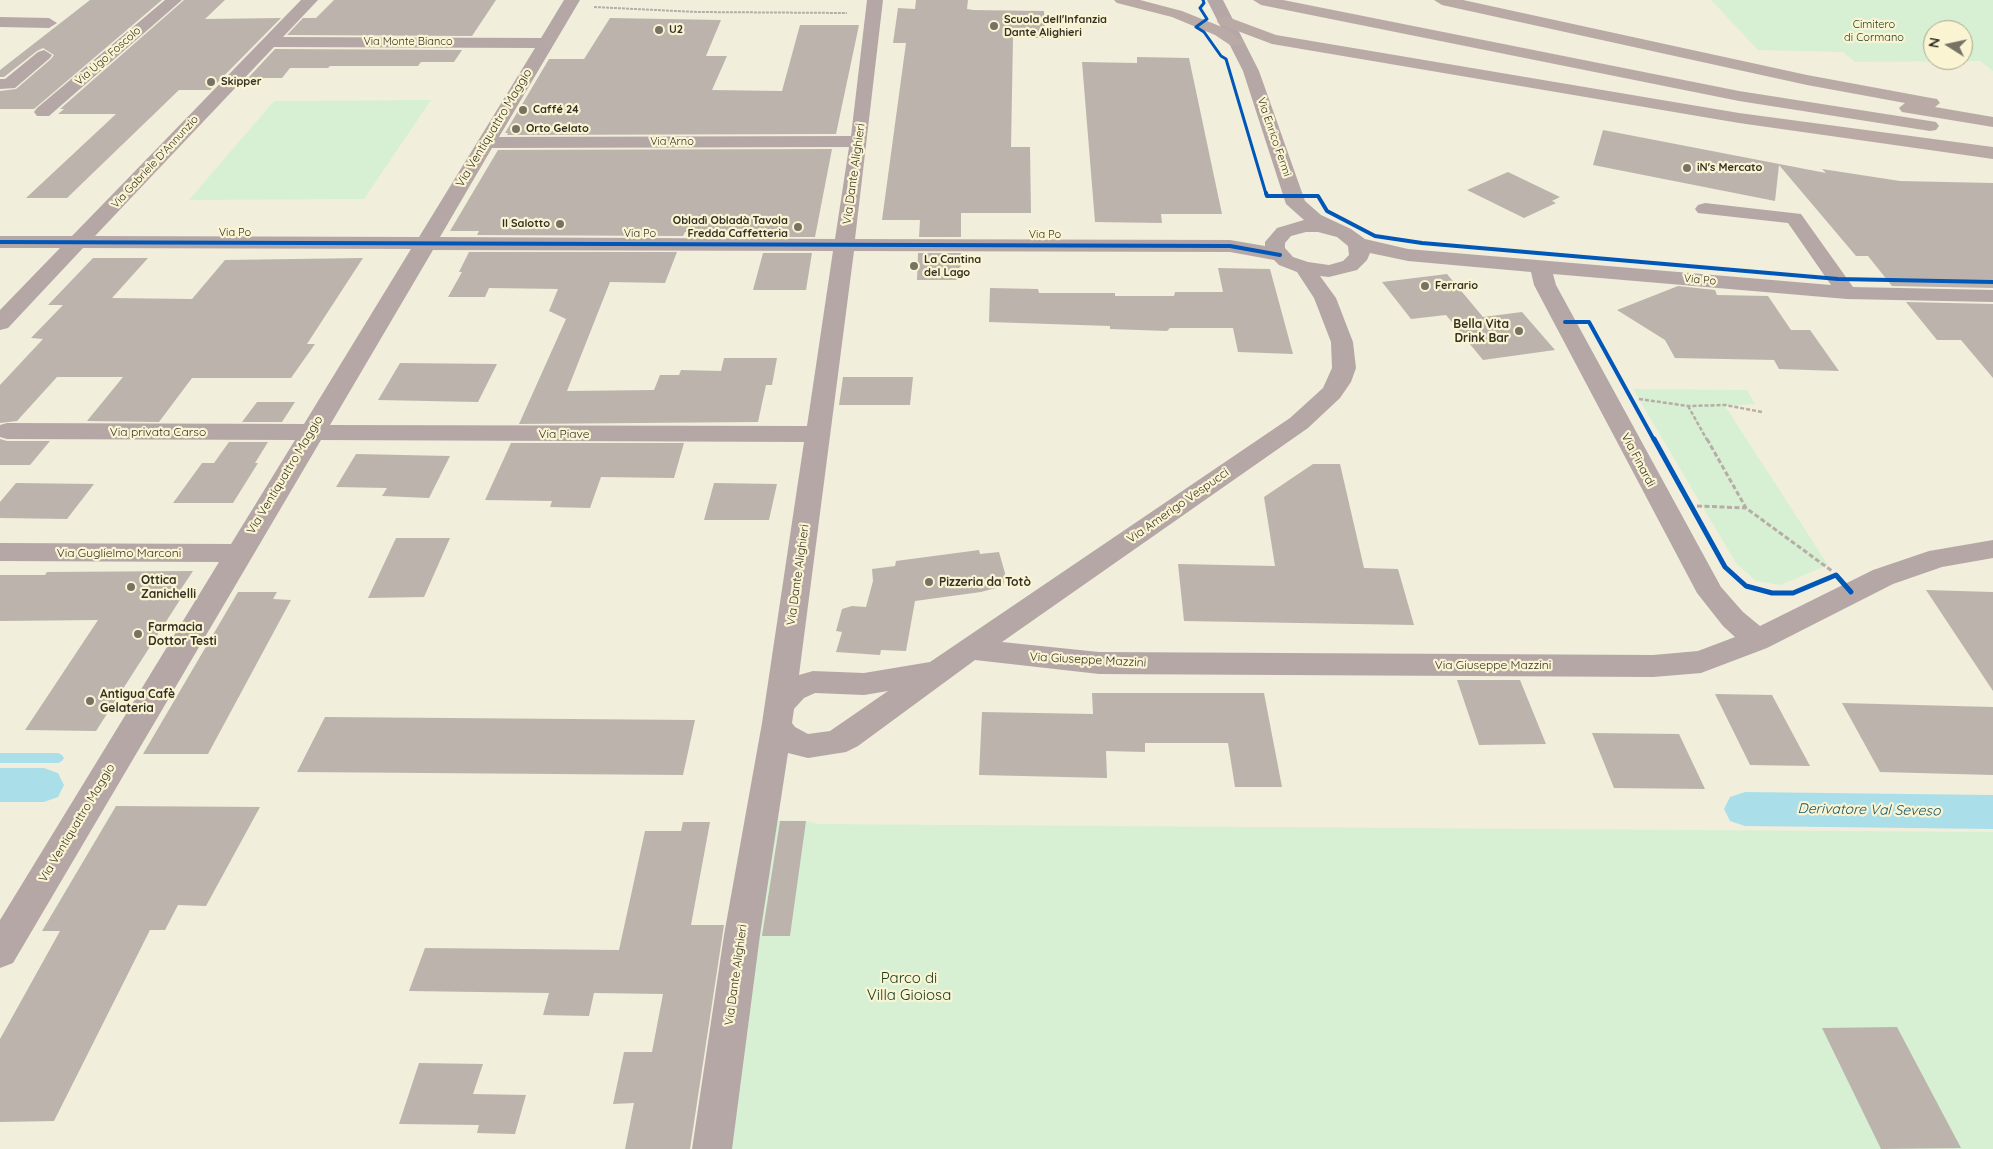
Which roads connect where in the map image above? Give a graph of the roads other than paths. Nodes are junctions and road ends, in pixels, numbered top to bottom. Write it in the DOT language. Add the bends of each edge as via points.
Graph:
graph roads {
  1 [pos="174,0"];
  2 [pos="310,0"];
  3 [pos="1122,0"];
  4 [pos="1261,0"];
  5 [pos="1324,0"];
  6 [pos="1442,0"];
  7 [pos="570,3"];
  8 [pos="874,6"];
  9 [pos="1223,6"];
  10 [pos="1177,14"];
  11 [pos="0,22"];
  12 [pos="49,23"];
  13 [pos="1239,35"];
  14 [pos="1272,39"];
  15 [pos="269,42"];
  16 [pos="546,43"];
  17 [pos="1252,50"];
  18 [pos="44,56"];
  19 [pos="1251,71"];
  20 [pos="0,84"];
  21 [pos="43,112"];
  22 [pos="1993,117"];
  23 [pos="1993,122"];
  24 [pos="1993,136"];
  25 [pos="859,141"];
  26 [pos="485,143"];
  27 [pos="1993,153"];
  28 [pos="1296,204"];
  29 [pos="1705,209"];
  30 [pos="1334,229"];
  31 [pos="1283,240"];
  32 [pos="0,242"];
  33 [pos="78,242"];
  34 [pos="424,244"];
  35 [pos="844,245"];
  36 [pos="1352,258"];
  37 [pos="1540,266"];
  38 [pos="1304,268"];
  39 [pos="1847,293"];
  40 [pos="1993,296"];
  41 [pos="1325,298"];
  42 [pos="0,323"];
  43 [pos="6,431"];
  44 [pos="310,433"];
  45 [pos="818,434"];
  46 [pos="1993,550"];
  47 [pos="0,552"];
  48 [pos="239,554"];
  49 [pos="1758,640"];
  50 [pos="970,649"];
  51 [pos="937,672"];
  52 [pos="778,714"];
  53 [pos="0,952"];
  54 [pos="712,1149"];
  1 -- 21 [label="street, Via Ugo Foscolo"];
  2 -- 15 [label="street, Via Gabriele D'Annunzio"];
  3 -- 10 [label="highway"];
  4 -- 24 [label="highway" via="1730,94"];
  5 -- 23 [label="highway" via="1760,84"];
  6 -- 22 [label="highway"];
  7 -- 16 [label="street, Via Ventiquattro Maggio"];
  8 -- 25 [label="street, Via Dante Alighieri"];
  9 -- 10 [label="highway" via="1204,14"];
  9 -- 13 [label="street, Via Enrico Fermi"];
  10 -- 13 [label="highway" via="1222,32"];
  11 -- 12 [label="street"];
  13 -- 14 [label="highway"];
  13 -- 17 [label="street, Via Enrico Fermi"];
  13 -- 19 [label="street, Via Enrico Fermi"];
  14 -- 17 [label="highway" via="1262,41"];
  14 -- 27 [label="highway" via="1739,118"];
  15 -- 16 [label="street, Via Monte Bianco"];
  15 -- 33 [label="street, Via Gabriele D'Annunzio"];
  16 -- 26 [label="street, Via Ventiquattro Maggio"];
  17 -- 19 [label="street, Via Enrico Fermi"];
  18 -- 20 [label="street" via="9,84"];
  19 -- 28 [label="street, Via Enrico Fermi"];
  25 -- 26 [label="street, Via Arno"];
  25 -- 35 [label="street, Via Dante Alighieri"];
  26 -- 34 [label="street, Via Ventiquattro Maggio"];
  28 -- 30 [label="street" via="1314,219"];
  28 -- 31 [label="street, Via Enrico Fermi"];
  29 -- 39 [label="street" via="1794,218"];
  30 -- 31 [label="street" via="1319,226"];
  30 -- 36 [label="street" via="1344,233"];
  31 -- 35 [label="street, Via Po" via="1230,246"];
  31 -- 38 [label="street"];
  32 -- 33 [label="street, Via Po"];
  33 -- 34 [label="street, Via Po"];
  33 -- 42 [label="street, Via Gabriele D'Annunzio"];
  34 -- 35 [label="street, Via Po"];
  34 -- 44 [label="street, Via Ventiquattro Maggio"];
  35 -- 45 [label="street, Via Dante Alighieri"];
  36 -- 37 [label="street, Via Po" via="1408,255"];
  36 -- 38 [label="street, Via Po" via="1323,270"];
  36 -- 41 [label="street" via="1331,280"];
  37 -- 39 [label="street, Via Po"];
  37 -- 49 [label="street, Via Finardi" via="1545,285 1711,593 1733,619"];
  38 -- 41 [label="street, Via Amerigo Vespucci"];
  39 -- 40 [label="street, Via Po"];
  41 -- 50 [label="street, Via Amerigo Vespucci" via="1342,342 1344,368 1332,393 1317,408"];
  43 -- 44 [label="street, Via privata Carso"];
  44 -- 45 [label="street, Via Piave"];
  44 -- 48 [label="street, Via Ventiquattro Maggio"];
  45 -- 52 [label="street, Via Dante Alighieri"];
  46 -- 49 [label="street, Via Giuseppe Mazzini" via="1939,558 1883,577"];
  47 -- 48 [label="street, Via Guglielmo Marconi"];
  48 -- 53 [label="street, Via Ventiquattro Maggio"];
  49 -- 50 [label="street, Via Giuseppe Mazzini" via="1701,662 1653,666 1099,663"];
  50 -- 51 [label="street, Via Amerigo Vespucci"];
  51 -- 52 [label="street, Via Amerigo Vespucci" via="864,684 813,682 793,690"];
  51 -- 52 [label="street, Via Amerigo Vespucci" via="835,743 808,746 794,743 784,736"];
  52 -- 54 [label="street, Via Dante Alighieri"];
}
